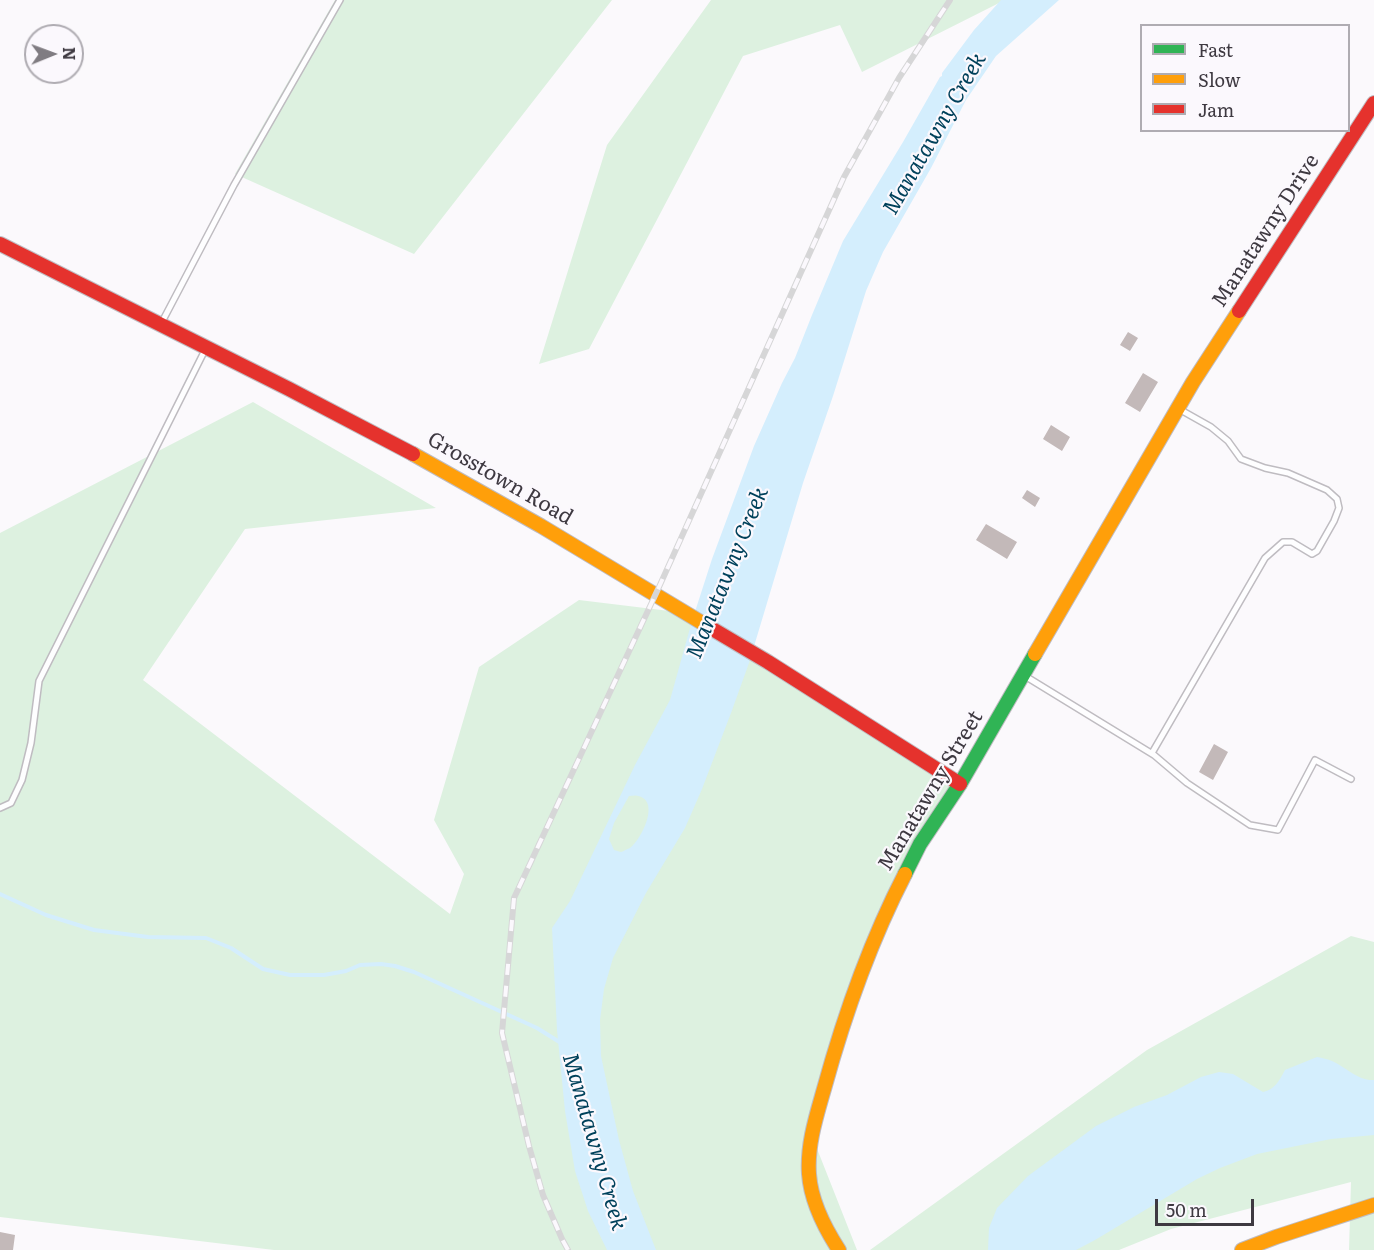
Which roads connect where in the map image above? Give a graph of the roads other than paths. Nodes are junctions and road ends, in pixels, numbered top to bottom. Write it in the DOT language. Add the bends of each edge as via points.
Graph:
graph roads {
  1 [pos="340,0"];
  2 [pos="1374,104"];
  3 [pos="0,244"];
  4 [pos="161,324"];
  5 [pos="206,346"];
  6 [pos="1193,382"];
  7 [pos="1178,408"];
  8 [pos="1024,675"];
  9 [pos="1152,753"];
  10 [pos="1351,779"];
  11 [pos="960,784"];
  12 [pos="0,808"];
  13 [pos="1374,1205"];
  14 [pos="839,1250"];
  15 [pos="1242,1250"];
  1 -- 4 [label="lane" via="234,185"];
  2 -- 6 [label="street, Manatawny Drive"];
  3 -- 4 [label="street, Grosstown Road"];
  4 -- 5 [label="street, Grosstown Road"];
  5 -- 11 [label="street, Grosstown Road" via="377,434 541,526 768,662"];
  5 -- 12 [label="lane" via="39,681 22,780 10,803"];
  6 -- 7 [label="street, Manatawny Street"];
  7 -- 8 [label="street, Manatawny Street"];
  7 -- 9 [label="lane" via="1211,427 1241,459 1327,490 1337,499 1339,508 1317,551 1312,554 1292,542 1283,542 1265,558"];
  8 -- 9 [label="lane"];
  8 -- 11 [label="street, Manatawny Street"];
  9 -- 10 [label="lane" via="1187,783 1250,825 1278,830 1315,760"];
  11 -- 14 [label="street, Manatawny Street" via="920,844 894,895 833,1055 812,1137 809,1174 814,1204"];
  13 -- 15 [label="street"];
}
